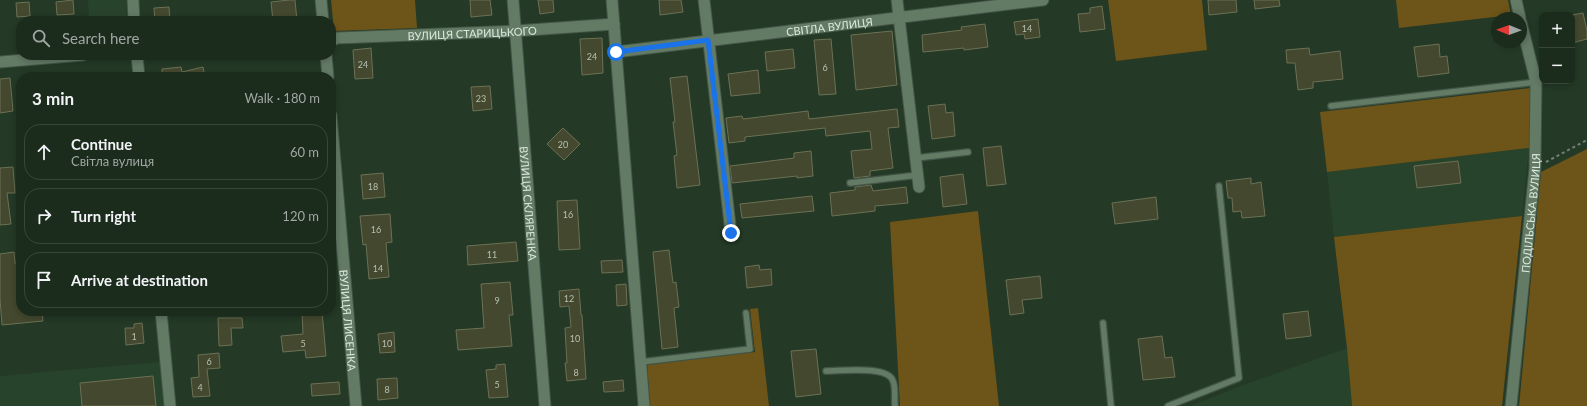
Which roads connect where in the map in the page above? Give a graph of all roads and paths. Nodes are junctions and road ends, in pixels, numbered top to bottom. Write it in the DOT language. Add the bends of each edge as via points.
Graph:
graph roads {
  1 [pos="133,0"];
  2 [pos="321,0"];
  3 [pos="513,0"];
  4 [pos="612,0"];
  5 [pos="704,0"];
  6 [pos="898,0"];
  7 [pos="1043,0"];
  8 [pos="1516,0"];
  9 [pos="1519,12"];
  10 [pos="134,16"];
  11 [pos="323,16"];
  12 [pos="900,18"];
  13 [pos="614,24"];
  14 [pos="515,32"];
  15 [pos="336,38"];
  16 [pos="708,40"];
  17 [pos="1527,46"];
  18 [pos="616,52"];
  19 [pos="24,60"];
  20 [pos="137,60"];
  21 [pos="326,60"];
  22 [pos="0,62"];
  23 [pos="139,72"];
  24 [pos="328,72"];
  25 [pos="1536,82"];
  26 [pos="1331,106"];
  27 [pos="1587,140"];
  28 [pos="968,152"];
  29 [pos="916,158"];
  30 [pos="1535,168"];
  31 [pos="336,173"];
  32 [pos="918,175"];
  33 [pos="850,183"];
  34 [pos="1219,186"];
  35 [pos="920,187"];
  36 [pos="731,233"];
  37 [pos="746,313"];
  38 [pos="161,316"];
  39 [pos="1103,323"];
  40 [pos="641,362"];
  41 [pos="826,371"];
  42 [pos="170,406"];
  43 [pos="356,406"];
  44 [pos="546,406"];
  45 [pos="644,406"];
  46 [pos="895,406"];
  47 [pos="1111,406"];
  48 [pos="1168,406"];
  49 [pos="1511,406"];
  1 -- 10 [label="street"];
  2 -- 11 [label="street"];
  3 -- 14 [label="street, ВУЛИЦЯ СКЛЯРЕНКА"];
  4 -- 13 [label="street"];
  5 -- 16 [label="street"];
  6 -- 12 [label="street"];
  7 -- 12 [label="street, СВІТЛА ВУЛИЦЯ"];
  8 -- 9 [label="street"];
  12 -- 16 [label="street, СВІТЛА ВУЛИЦЯ"];
  12 -- 29 [label="street"];
  13 -- 14 [label="street, ВУЛИЦЯ СТАРИЦЬКОГО"];
  13 -- 18 [label="street"];
  14 -- 15 [label="street, ВУЛИЦЯ СТАРИЦЬКОГО"];
  14 -- 44 [label="street, ВУЛИЦЯ СКЛЯРЕНКА"];
  16 -- 18 [label="street, СВІТЛА ВУЛИЦЯ"];
  16 -- 36 [label="street"];
  17 -- 25 [label="street, ПОДІЛЬСЬКА ВУЛИЦЯ"];
  18 -- 40 [label="street"];
  19 -- 22 [label="street"];
  20 -- 23 [label="street"];
  21 -- 24 [label="street"];
  25 -- 26 [label="lane"];
  25 -- 30 [label="street, ПОДІЛЬСЬКА ВУЛИЦЯ"];
  27 -- 30 [label="path"];
  28 -- 29 [label="lane"];
  29 -- 32 [label="street"];
  30 -- 49 [label="street, ПОДІЛЬСЬКА ВУЛИЦЯ"];
  31 -- 43 [label="street, ВУЛИЦЯ ЛИСЕНКА"];
  32 -- 33 [label="lane"];
  32 -- 35 [label="street"];
  34 -- 48 [label="lane" via="1239,378"];
  37 -- 40 [label="lane" via="750,349"];
  38 -- 42 [label="street"];
  39 -- 47 [label="lane"];
  40 -- 45 [label="street"];
  41 -- 46 [label="lane" via="873,370 886,373 893,381"];
}
